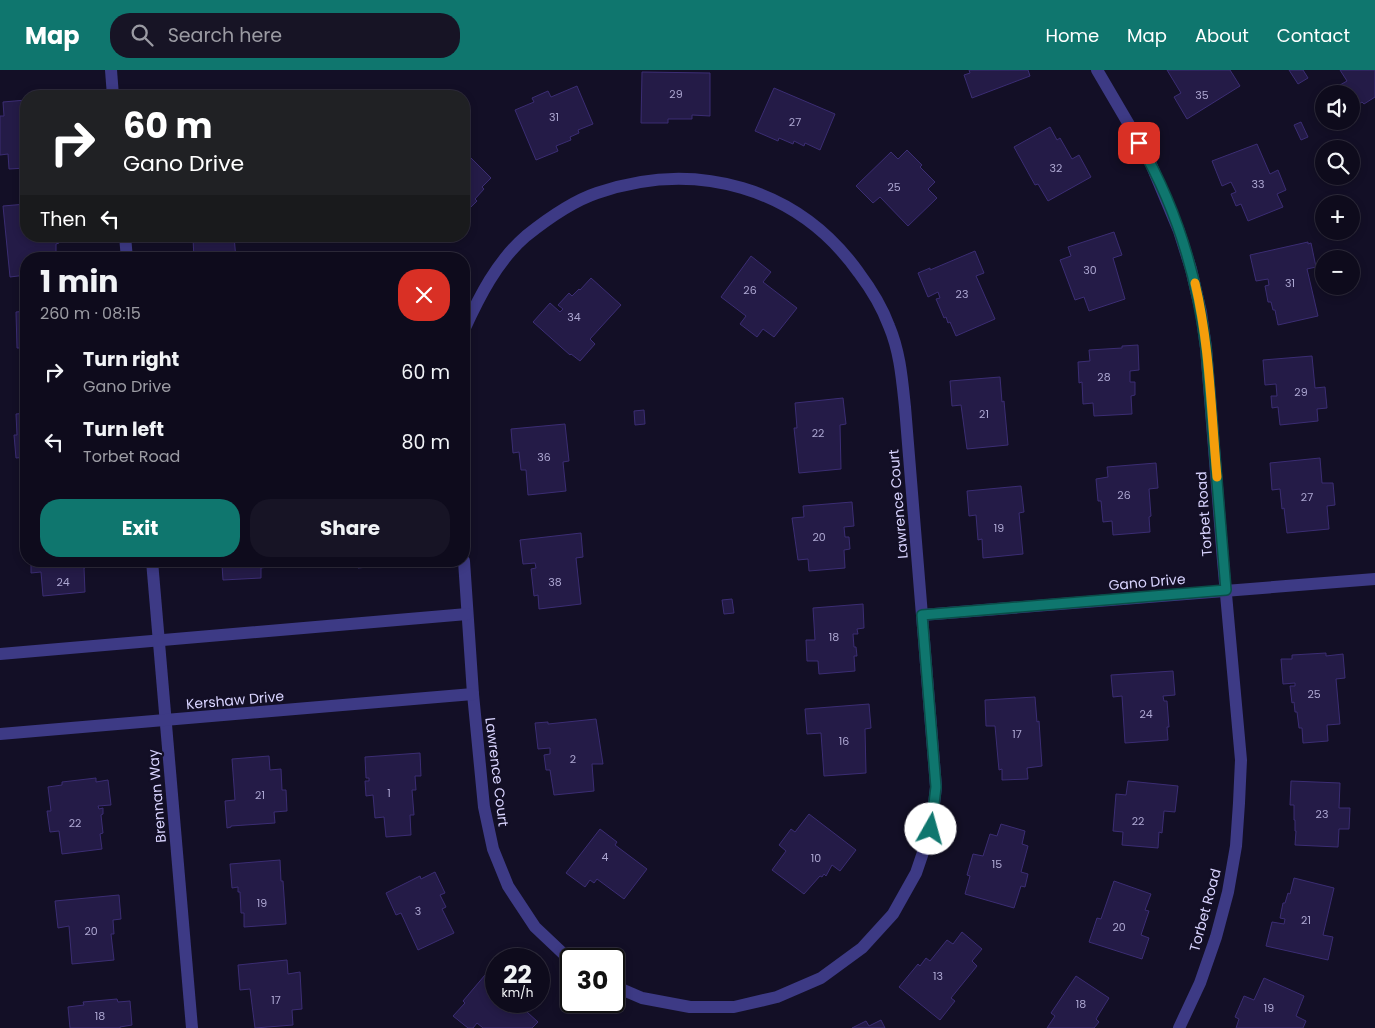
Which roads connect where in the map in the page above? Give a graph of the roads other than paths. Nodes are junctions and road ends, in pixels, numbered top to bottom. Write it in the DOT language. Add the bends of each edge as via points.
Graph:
graph roads {
  1 [pos="111,70"];
  2 [pos="1097,70"];
  3 [pos="113,90"];
  4 [pos="470,316"];
  5 [pos="153,567"];
  6 [pos="464,567"];
  7 [pos="1375,579"];
  8 [pos="1226,590"];
  9 [pos="467,614"];
  10 [pos="922,615"];
  11 [pos="159,642"];
  12 [pos="0,654"];
  13 [pos="473,694"];
  14 [pos="166,721"];
  15 [pos="0,734"];
  16 [pos="560,951"];
  17 [pos="625,991"];
  18 [pos="192,1028"];
  19 [pos="1179,1028"];
  1 -- 3 [label="street"];
  2 -- 8 [label="street, Torbet Road" via="1148,158 1179,230 1191,269 1206,348"];
  4 -- 10 [label="street, Lawrence Court" via="498,267 525,237 557,213 595,193 638,182 684,178 730,184 775,199 816,225 846,255 872,291 889,324 899,356"];
  5 -- 11 [label="street, Brennan Way"];
  6 -- 9 [label="street, Lawrence Court"];
  7 -- 8 [label="street, Gano Drive"];
  8 -- 10 [label="street, Gano Drive"];
  8 -- 19 [label="street, Torbet Road" via="1241,760 1236,846 1216,937 1200,983"];
  9 -- 11 [label="street"];
  9 -- 13 [label="street, Lawrence Court"];
  10 -- 17 [label="street, Lawrence Court" via="936,787 931,829 916,873 893,914 862,948 828,973 777,997 734,1007 690,1007 642,998"];
  11 -- 12 [label="street"];
  11 -- 14 [label="street, Brennan Way"];
  13 -- 14 [label="street, Kershaw Drive"];
  13 -- 16 [label="street, Lawrence Court" via="484,807 496,856 508,886 535,927"];
  14 -- 15 [label="street, Kershaw Drive"];
  14 -- 18 [label="street, Brennan Way"];
}
